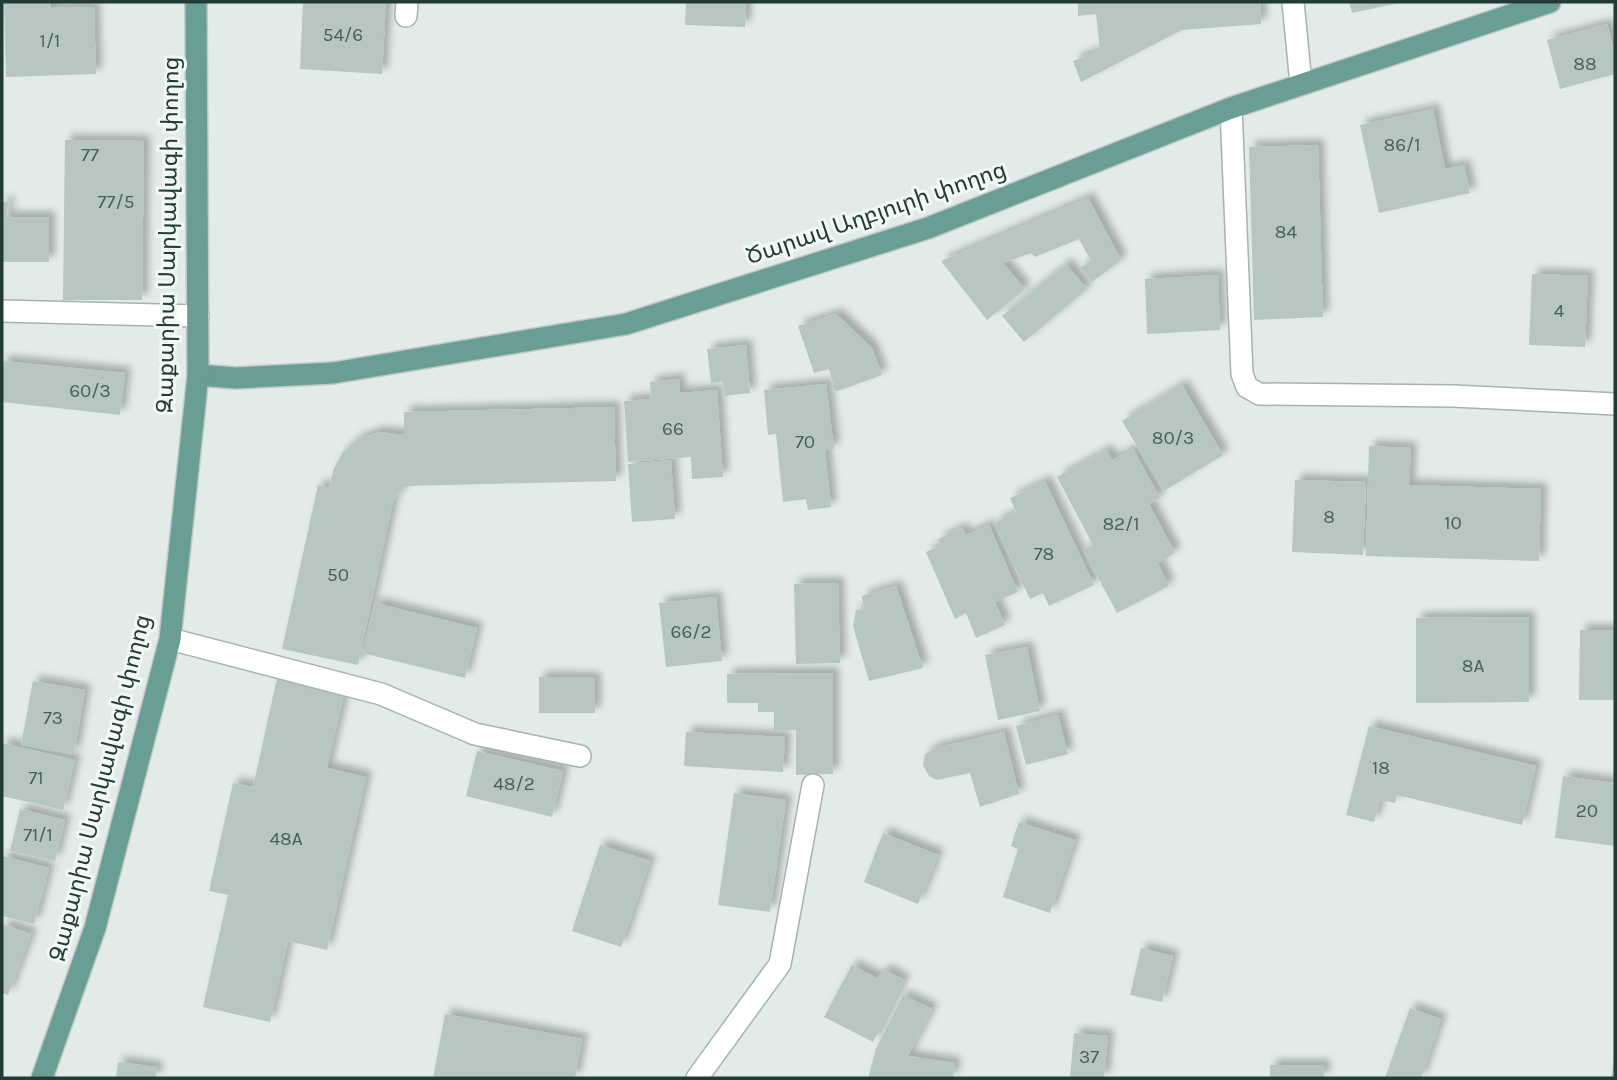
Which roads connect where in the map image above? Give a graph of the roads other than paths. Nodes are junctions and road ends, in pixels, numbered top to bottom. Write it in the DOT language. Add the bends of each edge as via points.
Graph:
graph roads {
  1 [pos="196,2"];
  2 [pos="1293,2"];
  3 [pos="1550,2"];
  4 [pos="1301,84"];
  5 [pos="1231,108"];
  6 [pos="2,311"];
  7 [pos="198,316"];
  8 [pos="198,375"];
  9 [pos="1615,404"];
  10 [pos="170,639"];
  11 [pos="580,756"];
  12 [pos="813,785"];
  13 [pos="42,1078"];
  14 [pos="697,1078"];
  1 -- 7 [label="main road, Զաքարիա Սարկավագի փողոց"];
  2 -- 4 [label="street"];
  3 -- 4 [label="main road, Ծարավ Աղբյուրի փողոց"];
  4 -- 5 [label="main road, Ծարավ Աղբյուրի փողոց"];
  5 -- 8 [label="main road, Ծարավ Աղբյուրի փողոց" via="928,228 626,324 333,373 236,378"];
  5 -- 9 [label="street" via="1242,374 1247,387 1259,394"];
  6 -- 7 [label="street"];
  7 -- 8 [label="main road, Զաքարիա Սարկավագի փողոց"];
  8 -- 10 [label="main road, Զաքարիա Սարկավագի փողոց"];
  10 -- 11 [label="street" via="381,694 475,734"];
  10 -- 13 [label="main road, Զաքարիա Սարկավագի փողոց" via="95,928"];
  12 -- 14 [label="street" via="780,964"];
}
